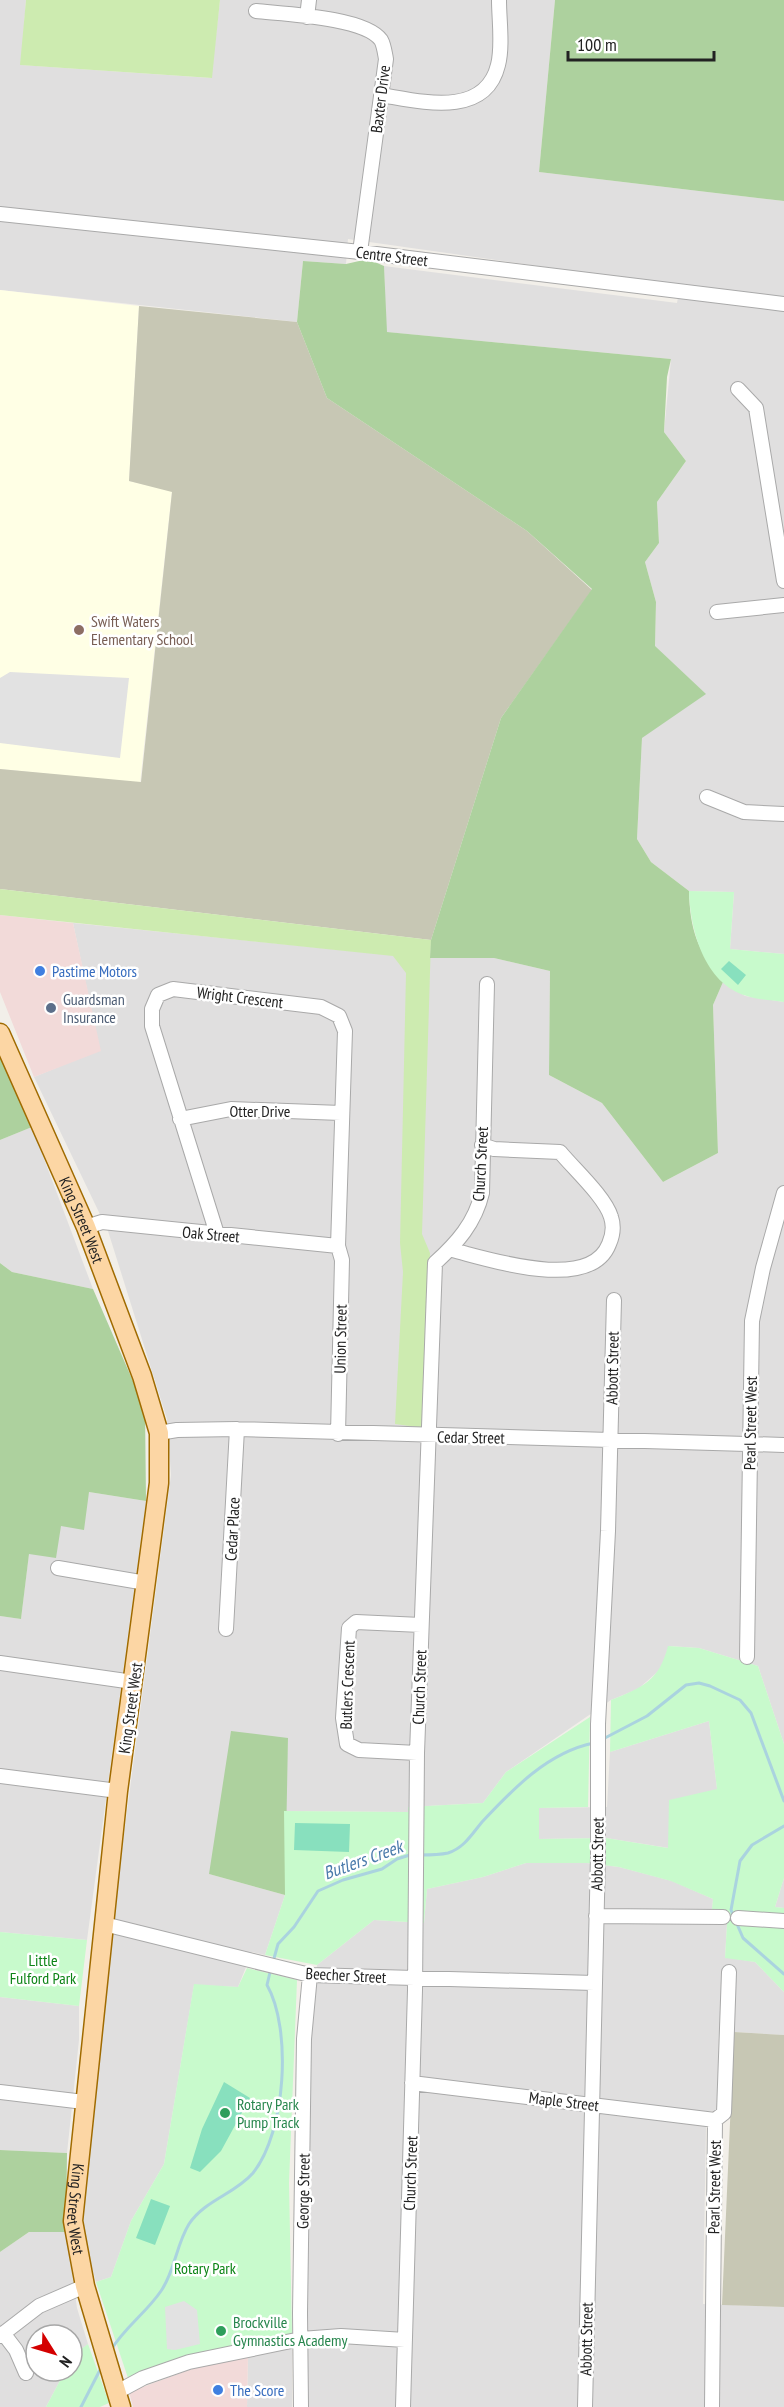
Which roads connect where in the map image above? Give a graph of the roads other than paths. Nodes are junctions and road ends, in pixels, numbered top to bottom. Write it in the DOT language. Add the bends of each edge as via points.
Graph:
graph roads {
  1 [pos="309,0"];
  2 [pos="499,0"];
  3 [pos="256,11"];
  4 [pos="307,17"];
  5 [pos="381,95"];
  6 [pos="0,214"];
  7 [pos="360,252"];
  8 [pos="784,304"];
  9 [pos="738,389"];
  10 [pos="781,544"];
  11 [pos="784,581"];
  12 [pos="784,604"];
  13 [pos="717,612"];
  14 [pos="706,797"];
  15 [pos="784,814"];
  16 [pos="487,984"];
  17 [pos="0,1033"];
  18 [pos="342,1113"];
  19 [pos="180,1119"];
  20 [pos="482,1145"];
  21 [pos="784,1193"];
  22 [pos="86,1227"];
  23 [pos="217,1234"];
  24 [pos="338,1246"];
  25 [pos="452,1250"];
  26 [pos="614,1300"];
  27 [pos="237,1429"];
  28 [pos="159,1432"];
  29 [pos="338,1434"];
  30 [pos="430,1436"];
  31 [pos="610,1440"];
  32 [pos="751,1444"];
  33 [pos="784,1445"];
  34 [pos="58,1568"];
  35 [pos="146,1583"];
  36 [pos="421,1625"];
  37 [pos="226,1629"];
  38 [pos="747,1657"];
  39 [pos="0,1663"];
  40 [pos="133,1682"];
  41 [pos="417,1753"];
  42 [pos="0,1776"];
  43 [pos="118,1791"];
  44 [pos="596,1916"];
  45 [pos="723,1917"];
  46 [pos="738,1918"];
  47 [pos="784,1921"];
  48 [pos="104,1924"];
  49 [pos="729,1972"];
  50 [pos="310,1975"];
  51 [pos="415,1978"];
  52 [pos="594,1983"];
  53 [pos="412,2083"];
  54 [pos="0,2092"];
  55 [pos="84,2102"];
  56 [pos="591,2105"];
  57 [pos="715,2120"];
  58 [pos="85,2286"];
  59 [pos="1,2334"];
  60 [pos="301,2339"];
  61 [pos="405,2340"];
  62 [pos="24,2368"];
  63 [pos="119,2400"];
  64 [pos="301,2407"];
  65 [pos="403,2407"];
  66 [pos="585,2407"];
  67 [pos="712,2407"];
  1 -- 4 [label="street"];
  2 -- 5 [label="street" via="498,66 487,86 468,99 444,105"];
  3 -- 4 [label="street, Baxter Drive"];
  4 -- 5 [label="street, Baxter Drive" via="366,29 381,40 386,58"];
  5 -- 7 [label="street, Baxter Drive"];
  6 -- 7 [label="street, Centre Street"];
  7 -- 8 [label="street, Centre Street"];
  9 -- 10 [label="street" via="756,408"];
  10 -- 11 [label="street"];
  12 -- 13 [label="street"];
  14 -- 15 [label="street" via="744,812"];
  16 -- 20 [label="street, Church Street"];
  17 -- 22 [label="main road, King Street West"];
  18 -- 19 [label="street, Otter Drive" via="231,1110"];
  18 -- 19 [label="street, Wright Crescent" via="345,1031 339,1016 321,1007 173,988 158,995 152,1009 152,1026"];
  18 -- 24 [label="street, Wright Crescent"];
  19 -- 23 [label="street, Wright Crescent"];
  20 -- 25 [label="street, Church Street" via="482,1193 477,1214"];
  20 -- 25 [label="street" via="560,1152 611,1216 613,1233 599,1260 584,1268 568,1270 510,1265"];
  21 -- 32 [label="street, Pearl Street West" via="752,1321"];
  22 -- 23 [label="street, Oak Street" via="102,1222"];
  22 -- 28 [label="main road, King Street West"];
  23 -- 24 [label="street, Oak Street"];
  24 -- 29 [label="street, Union Street" via="342,1260"];
  25 -- 30 [label="street, Church Street" via="435,1263"];
  26 -- 31 [label="street, Abbott Street"];
  27 -- 28 [label="street, Cedar Street"];
  27 -- 29 [label="street, Cedar Street"];
  27 -- 37 [label="street, Cedar Place"];
  28 -- 35 [label="main road, King Street West" via="159,1483"];
  29 -- 30 [label="street, Cedar Street"];
  30 -- 31 [label="street, Cedar Street"];
  30 -- 36 [label="street, Church Street"];
  31 -- 32 [label="street, Cedar Street"];
  31 -- 44 [label="street, Abbott Street" via="598,1724"];
  32 -- 33 [label="street, Cedar Street"];
  32 -- 38 [label="street, Pearl Street West"];
  34 -- 35 [label="street"];
  35 -- 40 [label="main road, King Street West"];
  36 -- 41 [label="street, Church Street"];
  36 -- 41 [label="street, Butlers Crescent" via="356,1622 349,1629 343,1718 347,1744 359,1750"];
  39 -- 40 [label="street"];
  40 -- 43 [label="main road, King Street West"];
  41 -- 51 [label="street, Church Street"];
  42 -- 43 [label="street"];
  43 -- 48 [label="main road, King Street West"];
  44 -- 45 [label="street"];
  44 -- 52 [label="street, Abbott Street"];
  46 -- 47 [label="street"];
  48 -- 50 [label="street, Beecher Street"];
  48 -- 55 [label="main road, King Street West"];
  49 -- 57 [label="street, Pearl Street West" via="724,2114"];
  50 -- 51 [label="street, Beecher Street"];
  50 -- 60 [label="street, George Street" via="304,2039"];
  51 -- 52 [label="street, Beecher Street"];
  51 -- 53 [label="street, Church Street"];
  52 -- 56 [label="street, Abbott Street"];
  53 -- 56 [label="street, Maple Street"];
  53 -- 61 [label="street, Church Street"];
  54 -- 55 [label="street"];
  55 -- 58 [label="main road, King Street West" via="73,2221"];
  56 -- 57 [label="street, Maple Street"];
  56 -- 66 [label="street, Abbott Street"];
  57 -- 67 [label="street, Pearl Street West"];
  58 -- 59 [label="street" via="39,2306"];
  58 -- 63 [label="main road, King Street West"];
  59 -- 62 [label="street" via="16,2350"];
  60 -- 61 [label="street" via="341,2336"];
  60 -- 63 [label="street" via="189,2361 143,2378"];
  60 -- 64 [label="street, George Street"];
  61 -- 65 [label="street, Church Street"];
}
